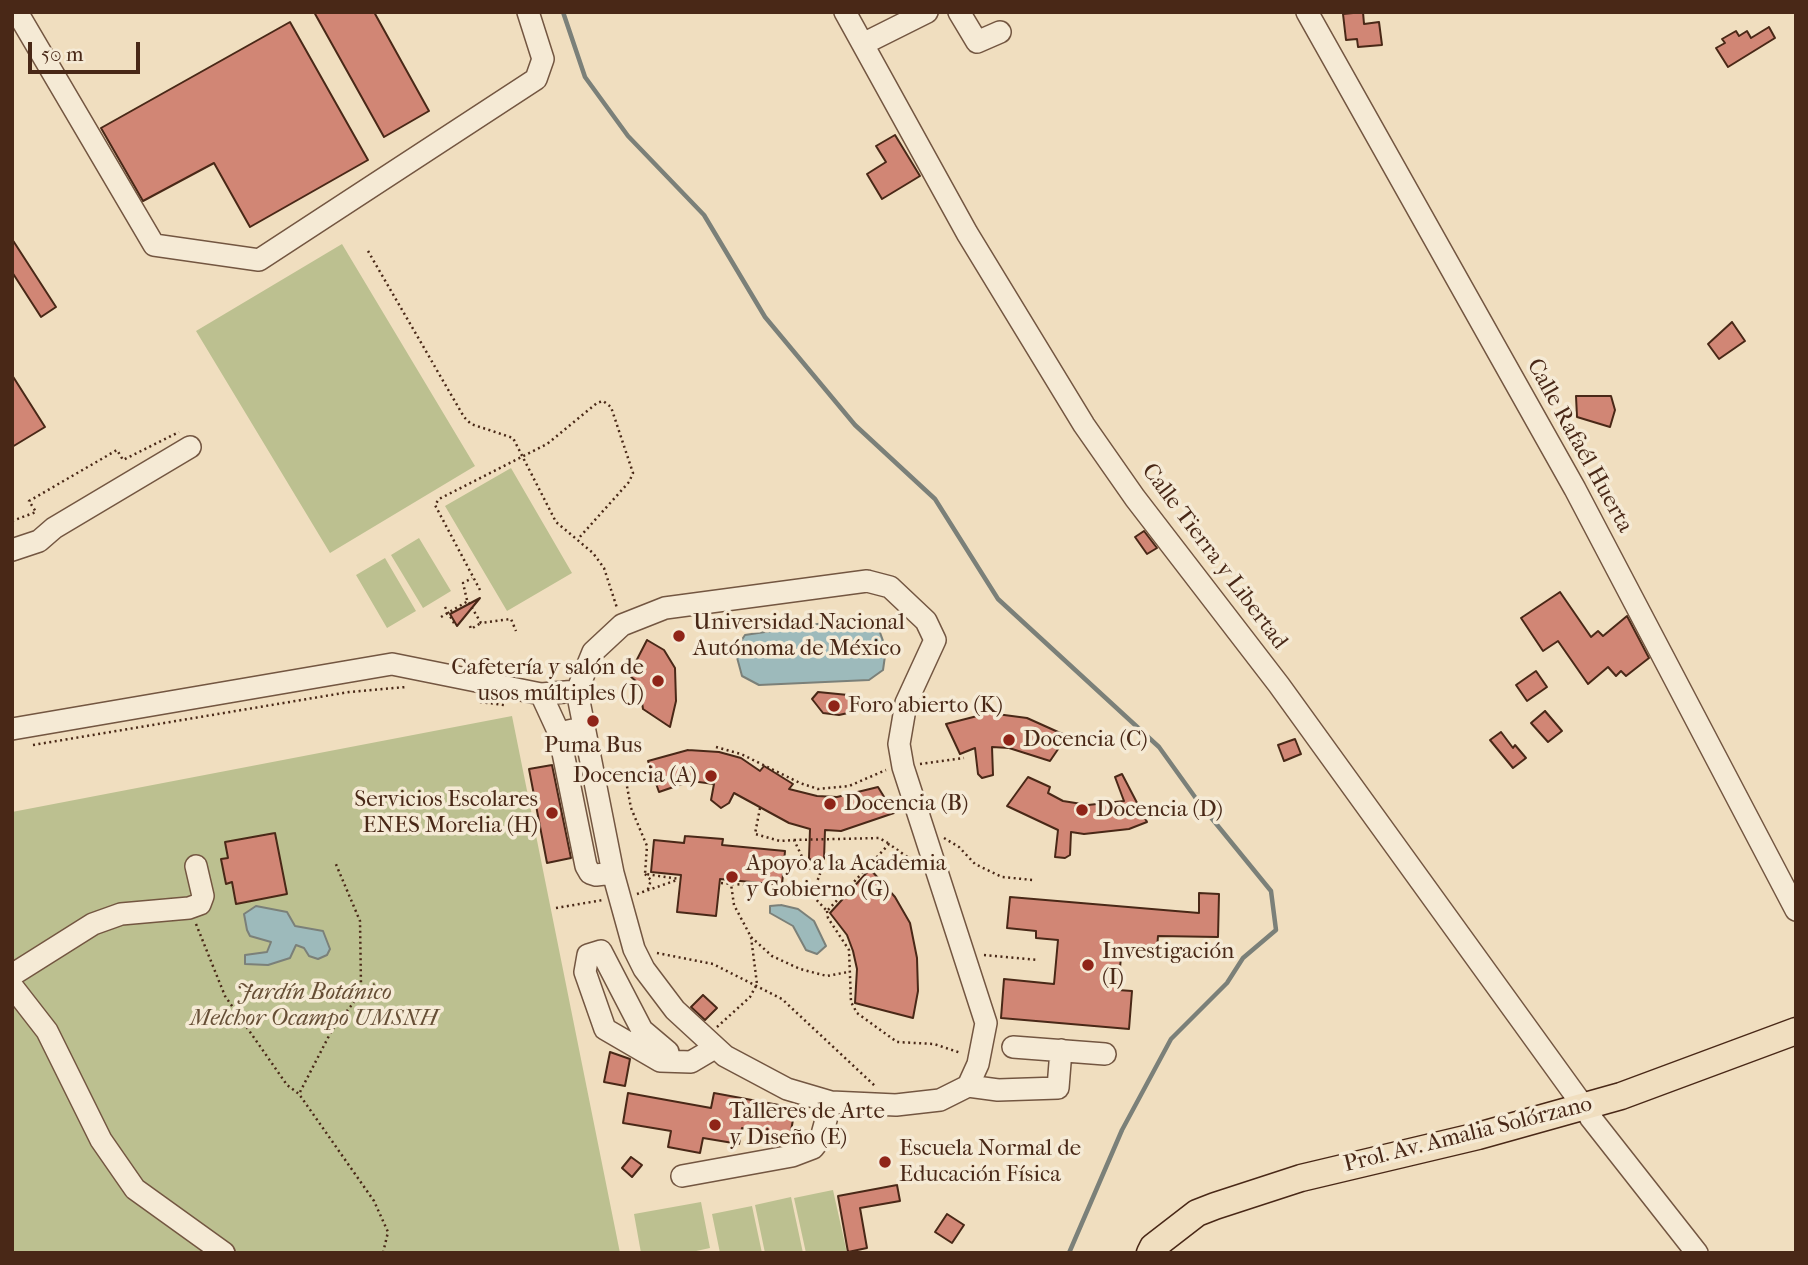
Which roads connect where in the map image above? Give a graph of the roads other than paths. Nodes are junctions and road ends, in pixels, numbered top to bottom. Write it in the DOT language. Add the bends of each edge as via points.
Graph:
graph roads {
  1 [pos="528,12"];
  2 [pos="845,12"];
  3 [pos="927,12"];
  4 [pos="958,12"];
  5 [pos="1307,12"];
  6 [pos="25,15"];
  7 [pos="1000,32"];
  8 [pos="863,44"];
  9 [pos="184,439"];
  10 [pos="54,528"];
  11 [pos="12,536"];
  12 [pos="12,551"];
  13 [pos="577,691"];
  14 [pos="536,693"];
  15 [pos="584,727"];
  16 [pos="559,733"];
  17 [pos="18,737"];
  18 [pos="196,866"];
  19 [pos="613,873"];
  20 [pos="1796,910"];
  21 [pos="12,975"];
  22 [pos="12,986"];
  23 [pos="1796,1031"];
  24 [pos="709,1044"];
  25 [pos="1796,1046"];
  26 [pos="1013,1047"];
  27 [pos="1061,1050"];
  28 [pos="1105,1054"];
  29 [pos="664,1057"];
  30 [pos="974,1075"];
  31 [pos="831,1102"];
  32 [pos="1587,1112"];
  33 [pos="682,1176"];
  34 [pos="1217,1211"];
  35 [pos="224,1253"];
  36 [pos="1150,1253"];
  37 [pos="1163,1253"];
  38 [pos="1697,1253"];
  1 -- 6 [label="street" via="543,59 536,79 259,260 154,245"];
  2 -- 8 [label="street, Calle Tierra y Libertad"];
  3 -- 8 [label="street"];
  4 -- 7 [label="street" via="977,41"];
  5 -- 20 [label="street, Calle Rafaél Huerta" via="1575,489"];
  8 -- 32 [label="street, Calle Tierra y Libertad" via="967,233 1084,425 1279,685"];
  9 -- 10 [label="street"];
  10 -- 11 [label="street" via="33,528"];
  10 -- 12 [label="street" via="39,541"];
  13 -- 14 [label="street"];
  13 -- 15 [label="street"];
  13 -- 30 [label="street" via="593,652 622,625 665,608 867,581 890,587 926,621 935,640 906,703 899,744 986,1023"];
  14 -- 16 [label="street"];
  14 -- 17 [label="street" via="392,664"];
  15 -- 16 [label="street"];
  15 -- 19 [label="street"];
  16 -- 19 [label="street" via="586,866 596,875"];
  18 -- 21 [label="street" via="203,901 189,908 121,914 93,924"];
  19 -- 24 [label="street" via="644,969"];
  22 -- 35 [label="street" via="47,1031 101,1140 135,1189"];
  23 -- 32 [label="main road, Prol. Av. Amalia Solórzano"];
  24 -- 29 [label="street"];
  24 -- 31 [label="street" via="787,1089"];
  25 -- 32 [label="main road" via="1661,1096"];
  26 -- 27 [label="street"];
  27 -- 28 [label="street"];
  27 -- 30 [label="street" via="1058,1088 998,1090"];
  29 -- 29 [label="street" via="642,1030 601,951 588,955 584,972 605,1029"];
  30 -- 31 [label="street" via="940,1100 896,1105"];
  31 -- 33 [label="street" via="821,1139 813,1148"];
  32 -- 34 [label="main road, Prol. Av. Amalia Solórzano" via="1499,1143"];
  32 -- 38 [label="street, Calle Tierra y Libertad"];
  34 -- 36 [label="main road, Prol. Av. Amalia Solórzano" via="1197,1213"];
  34 -- 37 [label="main road, Prol. Av. Amalia Solórzano"];
}
